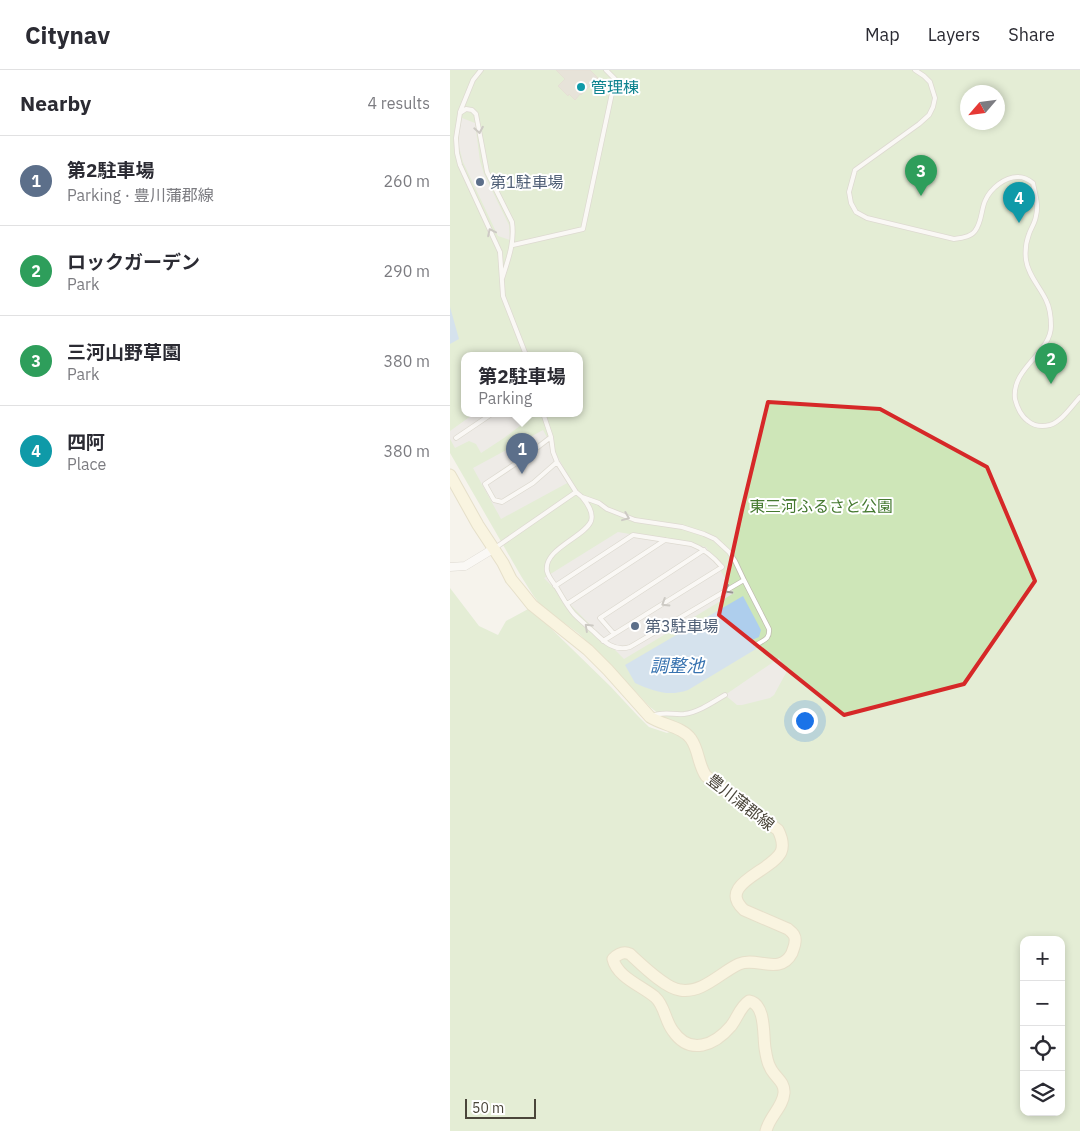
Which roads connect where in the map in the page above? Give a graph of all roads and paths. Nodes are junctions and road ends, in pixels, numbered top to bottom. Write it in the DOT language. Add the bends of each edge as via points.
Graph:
graph roads {
  1 [pos="481,70"];
  2 [pos="606,70"];
  3 [pos="915,70"];
  4 [pos="460,113"];
  5 [pos="513,246"];
  6 [pos="502,279"];
  7 [pos="525,352"];
  8 [pos="1080,397"];
  9 [pos="487,417"];
  10 [pos="544,417"];
  11 [pos="551,437"];
  12 [pos="456,438"];
  13 [pos="557,462"];
  14 [pos="450,475"];
  15 [pos="576,492"];
  16 [pos="582,496"];
  17 [pos="666,539"];
  18 [pos="493,550"];
  19 [pos="704,550"];
  20 [pos="450,567"];
  21 [pos="744,580"];
  22 [pos="556,586"];
  23 [pos="567,604"];
  24 [pos="614,634"];
  25 [pos="603,641"];
  26 [pos="756,645"];
  27 [pos="725,695"];
  28 [pos="650,717"];
  29 [pos="766,1131"];
  1 -- 4 [label="lane" via="473,80"];
  2 -- 5 [label="lane" via="616,79 583,229"];
  3 -- 8 [label="lane" via="930,82 935,98 933,107 919,124 855,170 849,192 851,203 856,212 866,218 954,239 965,238 975,232 992,189 1011,177 1021,176 1033,183 1037,215 1025,255 1050,310 1051,327 1046,342 1017,382 1016,404 1028,421 1037,426 1047,426 1057,422"];
  4 -- 5 [label="lane, one-way" via="466,109 476,114 488,172 512,222"];
  6 -- 4 [label="lane, one-way" via="500,252 457,153"];
  5 -- 6 [label="lane"];
  6 -- 7 [label="lane" via="504,296"];
  9 -- 12 [label="lane"];
  10 -- 11 [label="lane"];
  11 -- 13 [label="lane"];
  11 -- 13 [label="lane" via="485,484 494,500 502,502 533,483"];
  13 -- 15 [label="lane"];
  14 -- 18 [label="main road, 豊川蒲郡線"];
  15 -- 16 [label="lane"];
  15 -- 18 [label="lane"];
  16 -- 21 [label="lane, one-way" via="635,520 682,526 715,539 729,552"];
  16 -- 22 [label="lane" via="591,513 591,521 551,556 547,570"];
  17 -- 19 [label="lane"];
  17 -- 22 [label="lane" via="633,535"];
  17 -- 23 [label="lane"];
  18 -- 20 [label="street" via="465,566"];
  18 -- 28 [label="main road, 豊川蒲郡線" via="532,605 588,650"];
  19 -- 24 [label="lane" via="600,618"];
  19 -- 24 [label="lane, one-way" via="722,567"];
  21 -- 25 [label="lane, one-way" via="630,647 618,649"];
  21 -- 26 [label="lane" via="769,629 768,638"];
  22 -- 23 [label="lane"];
  25 -- 23 [label="lane, one-way"];
  24 -- 25 [label="lane"];
  27 -- 28 [label="lane" via="691,712"];
  28 -- 29 [label="main road, 豊川蒲郡線" via="690,738 706,776 778,830 782,851 774,862 740,885 736,895 739,906 744,910 793,933 795,946 783,962 772,965 746,961 702,986 687,990 667,984 626,952 618,954 613,962 632,982 656,998 678,1038 690,1045 704,1046 722,1034 742,1007 749,1001 754,1002 762,1016 769,1066 784,1088 781,1103"];
}
